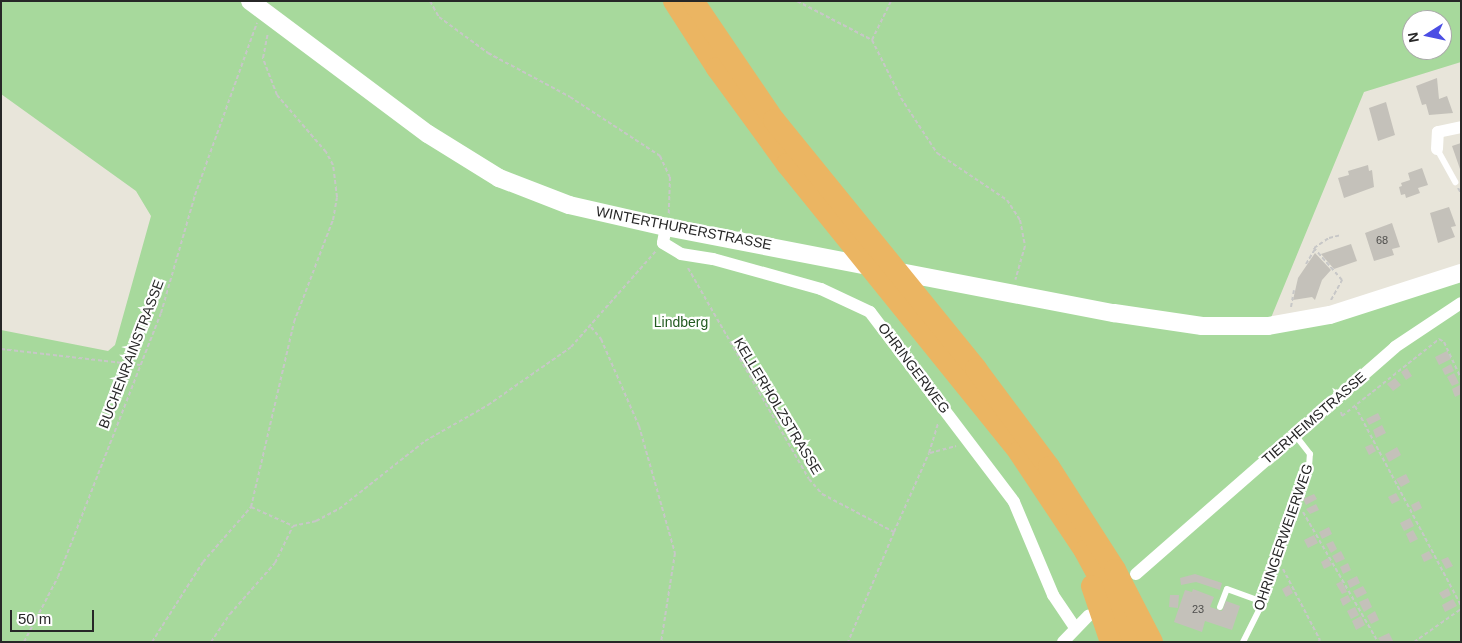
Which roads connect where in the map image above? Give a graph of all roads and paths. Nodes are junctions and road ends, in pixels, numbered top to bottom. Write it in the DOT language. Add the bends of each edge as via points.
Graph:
graph roads {
  1 [pos="430,1"];
  2 [pos="674,1"];
  3 [pos="693,1"];
  4 [pos="797,1"];
  5 [pos="891,1"];
  6 [pos="259,14"];
  7 [pos="271,28"];
  8 [pos="872,40"];
  9 [pos="1461,126"];
  10 [pos="1437,149"];
  11 [pos="1454,182"];
  12 [pos="670,207"];
  13 [pos="665,235"];
  14 [pos="1341,235"];
  15 [pos="1315,249"];
  16 [pos="681,254"];
  17 [pos="1306,264"];
  18 [pos="1461,273"];
  19 [pos="1294,290"];
  20 [pos="1011,292"];
  21 [pos="1331,298"];
  22 [pos="1461,303"];
  23 [pos="1290,304"];
  24 [pos="592,327"];
  25 [pos="1,349"];
  26 [pos="140,365"];
  27 [pos="1461,378"];
  28 [pos="939,401"];
  29 [pos="1295,435"];
  30 [pos="978,450"];
  31 [pos="929,453"];
  32 [pos="1296,502"];
  33 [pos="251,507"];
  34 [pos="1057,507"];
  35 [pos="293,526"];
  36 [pos="894,532"];
  37 [pos="1276,562"];
  38 [pos="1136,574"];
  39 [pos="1263,602"];
  40 [pos="1461,605"];
  41 [pos="1220,607"];
  42 [pos="1461,610"];
  43 [pos="1089,615"];
  44 [pos="1075,628"];
  45 [pos="24,642"];
  46 [pos="152,642"];
  47 [pos="211,642"];
  48 [pos="661,642"];
  49 [pos="848,642"];
  50 [pos="1063,642"];
  51 [pos="1110,642"];
  52 [pos="1134,642"];
  53 [pos="1152,642"];
  54 [pos="1243,642"];
  55 [pos="1318,642"];
  56 [pos="1378,642"];
  57 [pos="1414,642"];
  1 -- 12 [label="path" via="439,17 488,53 570,97 660,156 670,177"];
  2 -- 34 [label="highway" via="717,68 787,164 982,403"];
  3 -- 53 [label="highway" via="798,152 981,375 1045,461 1111,563"];
  4 -- 8 [label="path"];
  5 -- 8 [label="path"];
  6 -- 13 [label="main road, WINTERTHURERSTRASSE" via="428,134 499,178 569,205"];
  6 -- 26 [label="path, BUCHENRAINSTRASSE" via="194,196 161,314"];
  7 -- 33 [label="path" via="265,38 263,58 268,76 277,94 326,152 336,180 336,196 325,247 294,322"];
  8 -- 20 [label="path" via="902,98 937,153 1008,200 1020,220 1025,246"];
  9 -- 10 [label="street" via="1438,132"];
  10 -- 11 [label="lane"];
  13 -- 16 [label="street, OHRINGERWEG"];
  13 -- 20 [label="main road, WINTERTHURERSTRASSE" via="844,260"];
  13 -- 24 [label="path"];
  14 -- 15 [label="path" via="1329,238"];
  15 -- 17 [label="path"];
  15 -- 21 [label="path" via="1342,280"];
  16 -- 28 [label="street, OHRINGERWEG" via="713,259 821,289 861,306 880,322"];
  16 -- 36 [label="path, KELLERHOLZSTRASSE" via="726,339 809,479 822,494"];
  18 -- 20 [label="main road, WINTERTHURERSTRASSE" via="1351,310 1297,322 1235,327 1173,323"];
  19 -- 23 [label="path"];
  22 -- 29 [label="street, TIERHEIMSTRASSE" via="1403,341"];
  24 -- 35 [label="path" via="571,348 488,405 425,441 339,509 316,521"];
  24 -- 48 [label="path" via="601,339 639,426 675,554"];
  25 -- 26 [label="path"];
  26 -- 45 [label="path, BUCHENRAINSTRASSE" via="58,577"];
  27 -- 40 [label="path" via="1439,338 1355,406"];
  28 -- 30 [label="street, OHRINGERWEG"];
  28 -- 31 [label="path" via="938,426"];
  29 -- 32 [label="lane, OHRINGERWEIERWEG" via="1310,457"];
  29 -- 38 [label="street, TIERHEIMSTRASSE"];
  30 -- 31 [label="path" via="949,446"];
  30 -- 44 [label="street, OHRINGERWEG" via="1018,508 1053,595"];
  31 -- 36 [label="path"];
  32 -- 37 [label="lane, OHRINGERWEIERWEG"];
  32 -- 56 [label="path"];
  33 -- 35 [label="path"];
  33 -- 46 [label="path" via="203,562"];
  34 -- 51 [label="highway" via="1100,605"];
  34 -- 52 [label="highway"];
  35 -- 47 [label="path" via="275,564 230,614"];
  36 -- 49 [label="path"];
  37 -- 39 [label="lane, OHRINGERWEIERWEG"];
  37 -- 55 [label="path" via="1287,574 1320,640"];
  39 -- 41 [label="lane" via="1227,589"];
  39 -- 54 [label="lane, OHRINGERWEIERWEG"];
  42 -- 57 [label="path"];
  43 -- 44 [label="street"];
  44 -- 50 [label="street"];
}
